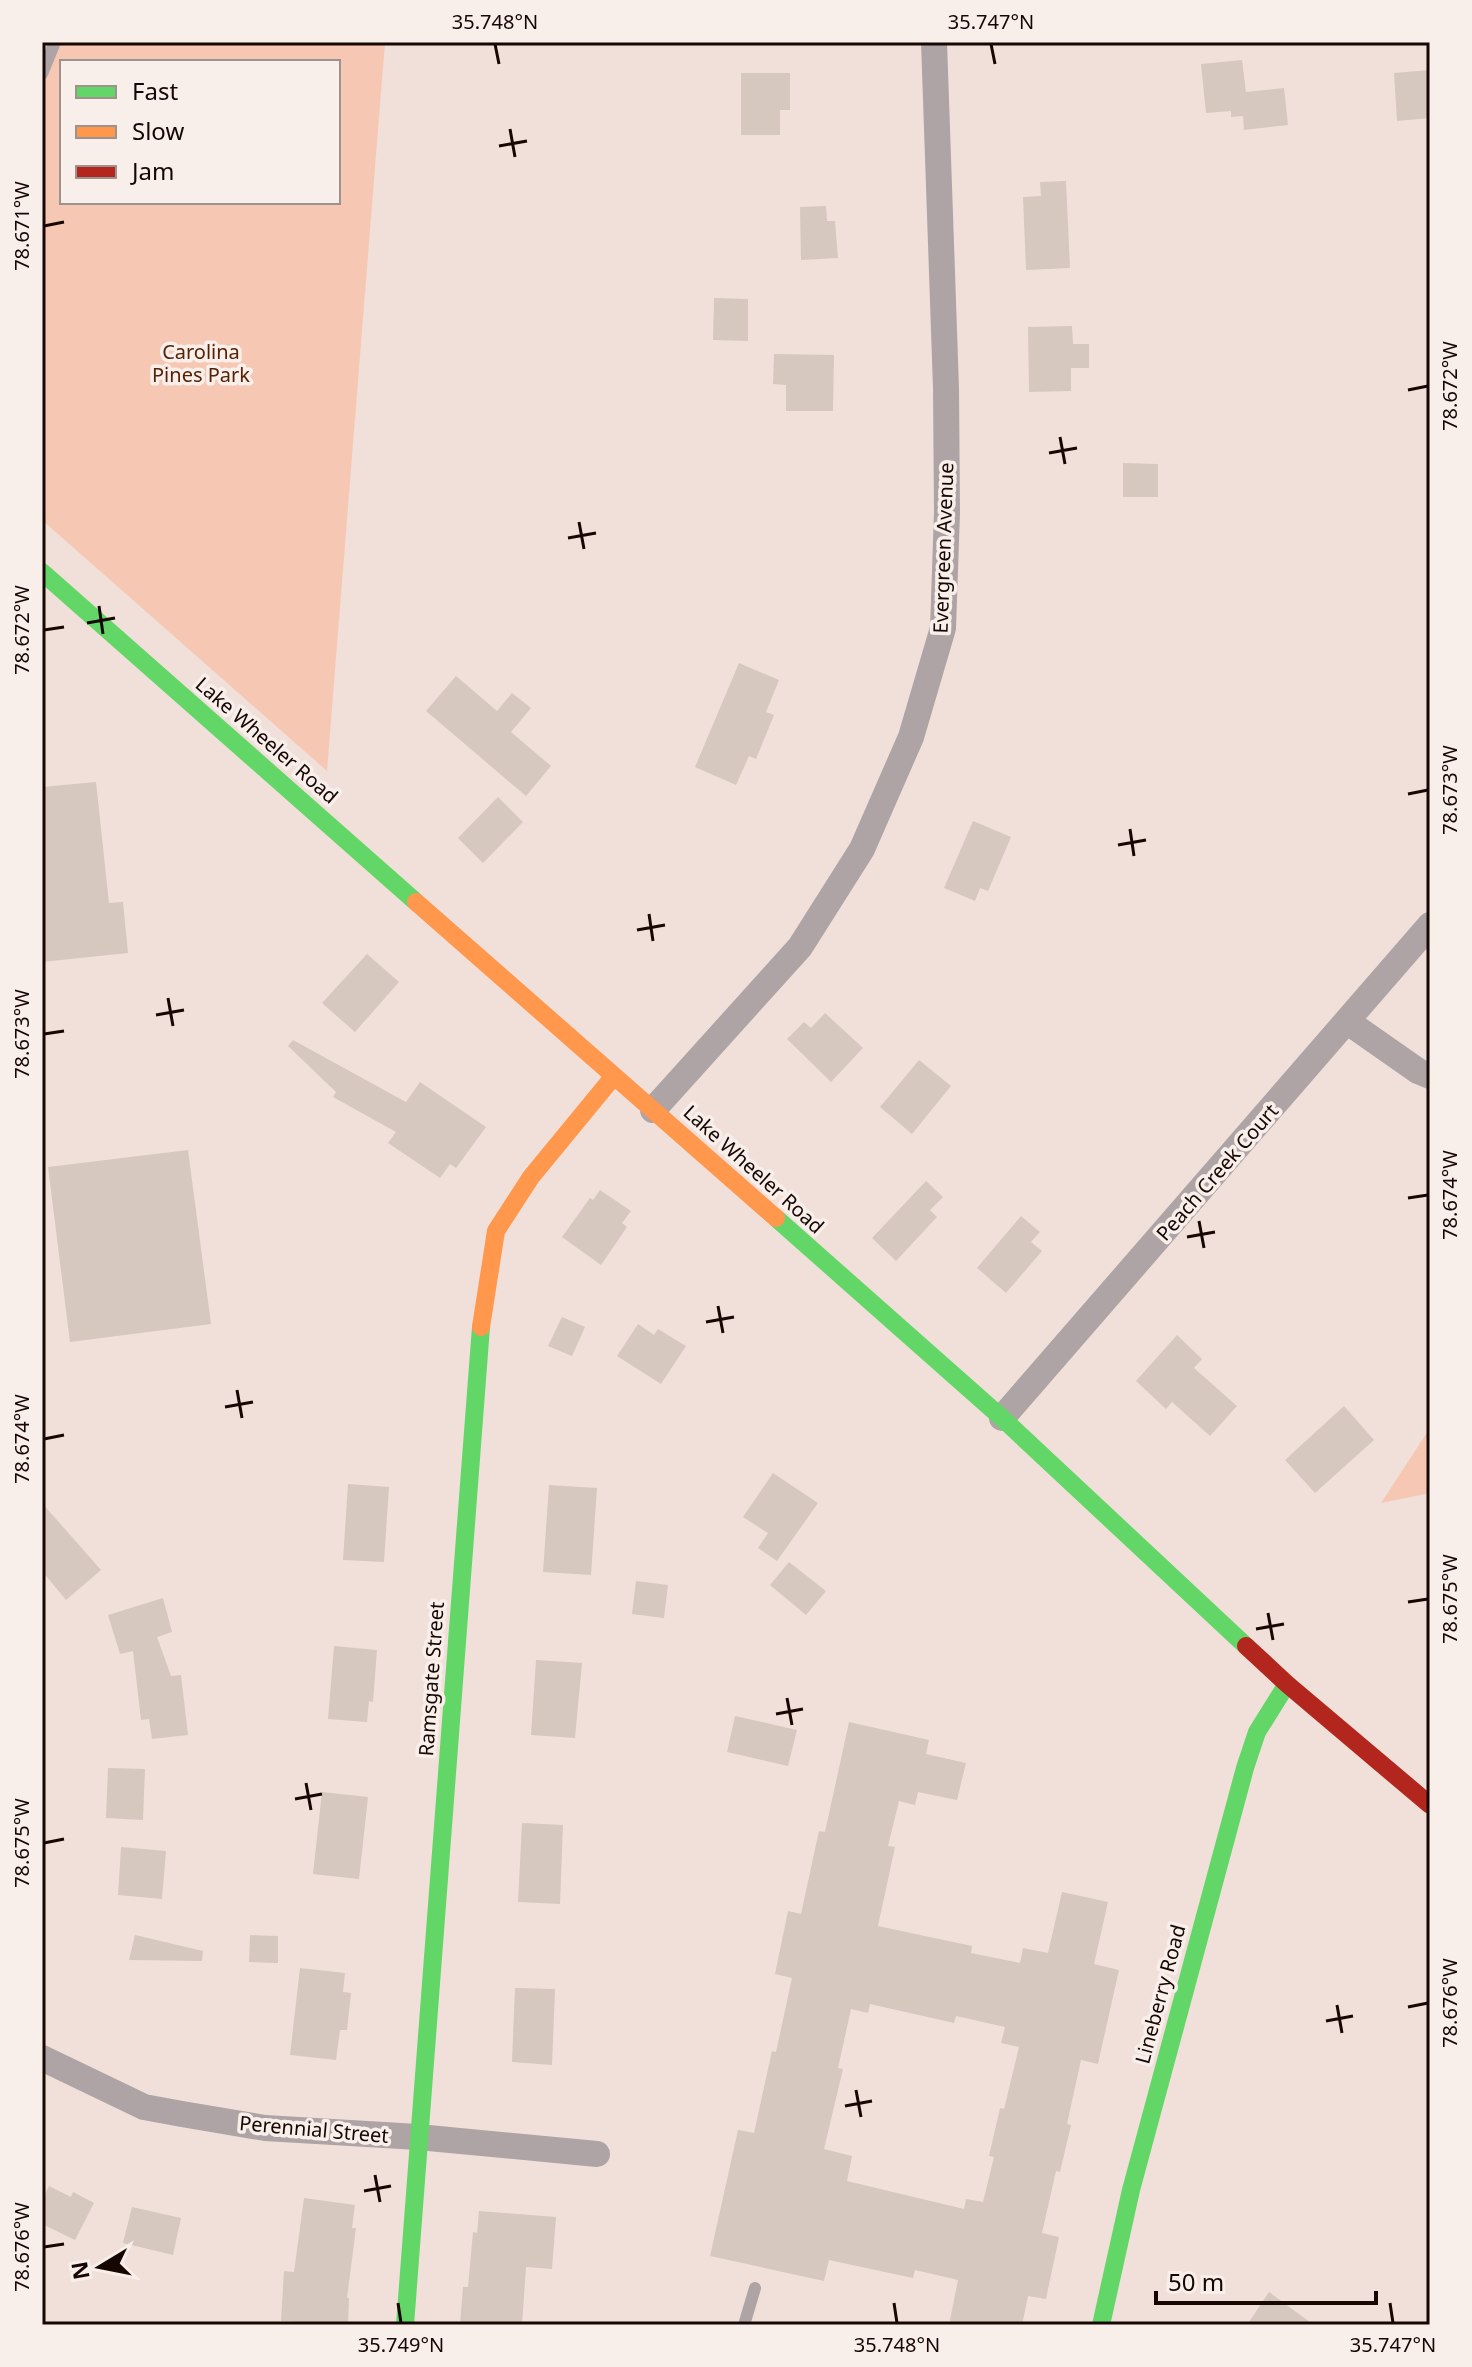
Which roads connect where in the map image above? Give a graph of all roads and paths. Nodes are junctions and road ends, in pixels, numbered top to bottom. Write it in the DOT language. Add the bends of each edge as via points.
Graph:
graph roads {
  1 [pos="55,42"];
  2 [pos="934,42"];
  3 [pos="42,74"];
  4 [pos="42,572"];
  5 [pos="1430,925"];
  6 [pos="1348,1022"];
  7 [pos="614,1076"];
  8 [pos="1430,1076"];
  9 [pos="653,1110"];
  10 [pos="1002,1418"];
  11 [pos="1287,1684"];
  12 [pos="1430,1805"];
  13 [pos="42,2058"];
  14 [pos="418,2137"];
  15 [pos="597,2154"];
  16 [pos="755,2288"];
  17 [pos="405,2325"];
  18 [pos="744,2325"];
  19 [pos="1101,2325"];
  1 -- 3 [label="lane"];
  2 -- 9 [label="street, Evergreen Avenue" via="946,388 943,628 911,737 862,849 800,947"];
  4 -- 7 [label="street, Lake Wheeler Road"];
  5 -- 6 [label="street, Peach Creek Court"];
  6 -- 8 [label="street"];
  6 -- 10 [label="street, Peach Creek Court"];
  7 -- 9 [label="street, Lake Wheeler Road"];
  7 -- 14 [label="street, Ramsgate Street" via="531,1177 496,1231 476,1368"];
  9 -- 10 [label="street, Lake Wheeler Road"];
  10 -- 11 [label="street, Lake Wheeler Road"];
  11 -- 12 [label="street, Lake Wheeler Road"];
  11 -- 19 [label="street, Lineberry Road" via="1257,1732 1245,1768 1131,2190"];
  13 -- 14 [label="street, Perennial Street" via="144,2107 265,2128"];
  14 -- 15 [label="street, Perennial Street"];
  14 -- 17 [label="street, Ramsgate Street"];
  16 -- 18 [label="lane"];
}
